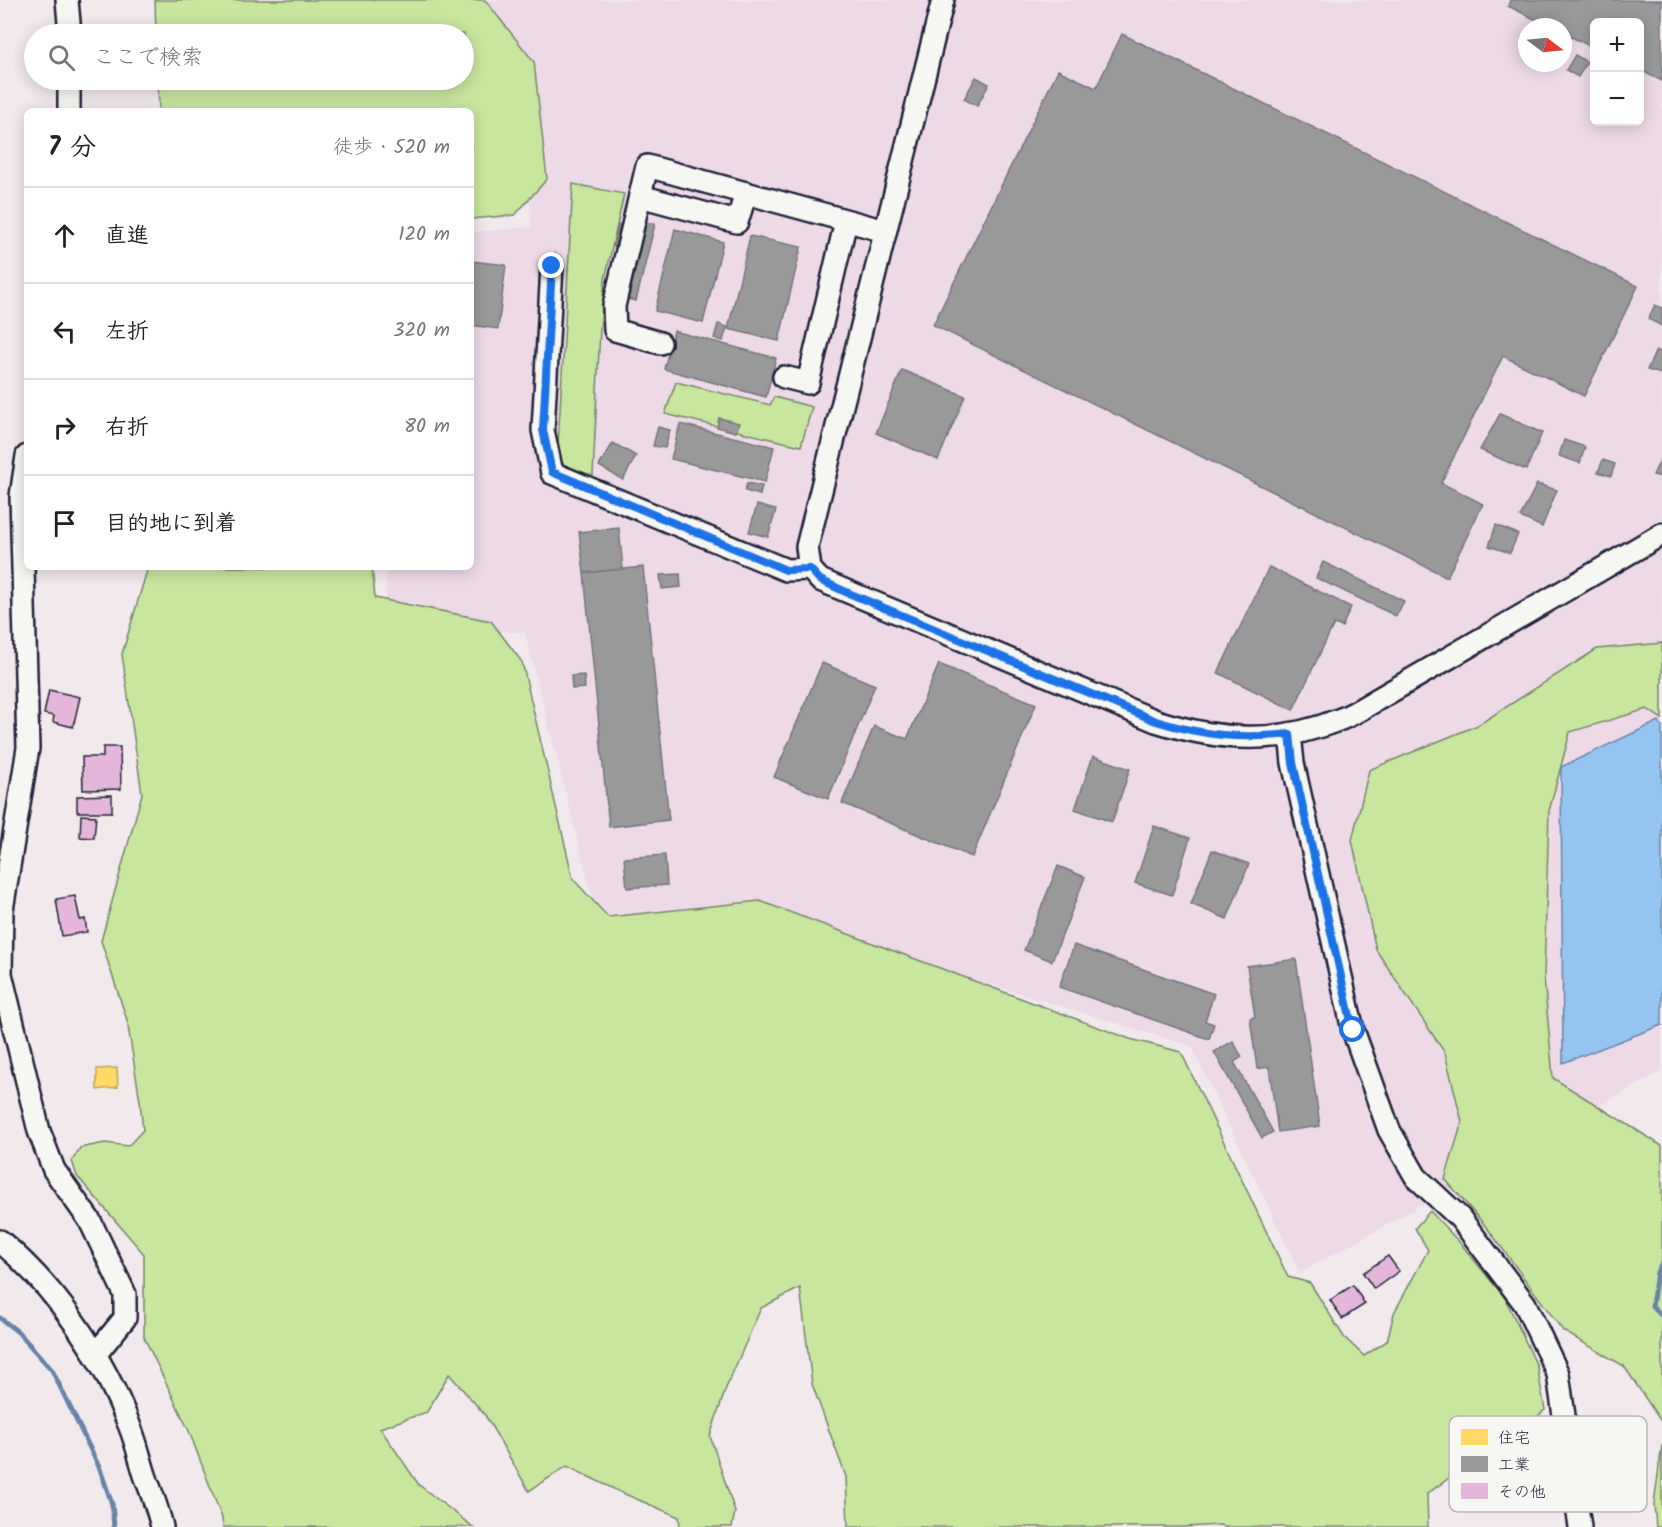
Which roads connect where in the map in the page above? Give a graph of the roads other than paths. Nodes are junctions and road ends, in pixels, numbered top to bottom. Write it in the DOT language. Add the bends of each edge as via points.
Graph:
graph roads {
  1 [pos="67,0"];
  2 [pos="943,0"];
  3 [pos="69,24"];
  4 [pos="69,90"];
  5 [pos="69,108"];
  6 [pos="746,193"];
  7 [pos="640,196"];
  8 [pos="846,221"];
  9 [pos="885,231"];
  10 [pos="552,266"];
  11 [pos="660,343"];
  12 [pos="784,376"];
  13 [pos="24,476"];
  14 [pos="1662,534"];
  15 [pos="810,569"];
  16 [pos="1290,734"];
  17 [pos="0,1241"];
  18 [pos="95,1355"];
  19 [pos="1564,1416"];
  20 [pos="1578,1512"];
  21 [pos="162,1527"];
  22 [pos="1580,1527"];
  1 -- 3 [label="street"];
  2 -- 9 [label="street"];
  4 -- 5 [label="street"];
  6 -- 7 [label="street" via="737,222"];
  6 -- 7 [label="street" via="647,166"];
  6 -- 8 [label="street"];
  7 -- 11 [label="street" via="614,306 615,330"];
  8 -- 9 [label="street"];
  8 -- 12 [label="street" via="808,383"];
  9 -- 15 [label="street" via="807,547"];
  10 -- 15 [label="street" via="543,430 552,472 786,570"];
  13 -- 18 [label="street" via="21,496 28,748 2,910 1,974 39,1131 54,1170 90,1221 125,1294 125,1318"];
  14 -- 16 [label="street" via="1378,699 1342,718"];
  15 -- 16 [label="street" via="820,580 846,592 1156,721 1205,734 1235,737"];
  16 -- 19 [label="street" via="1293,763 1353,1030 1389,1130 1416,1178 1460,1218 1525,1304 1558,1374"];
  17 -- 18 [label="street" via="58,1300"];
  18 -- 21 [label="street" via="130,1427"];
  20 -- 22 [label="street"];
}
